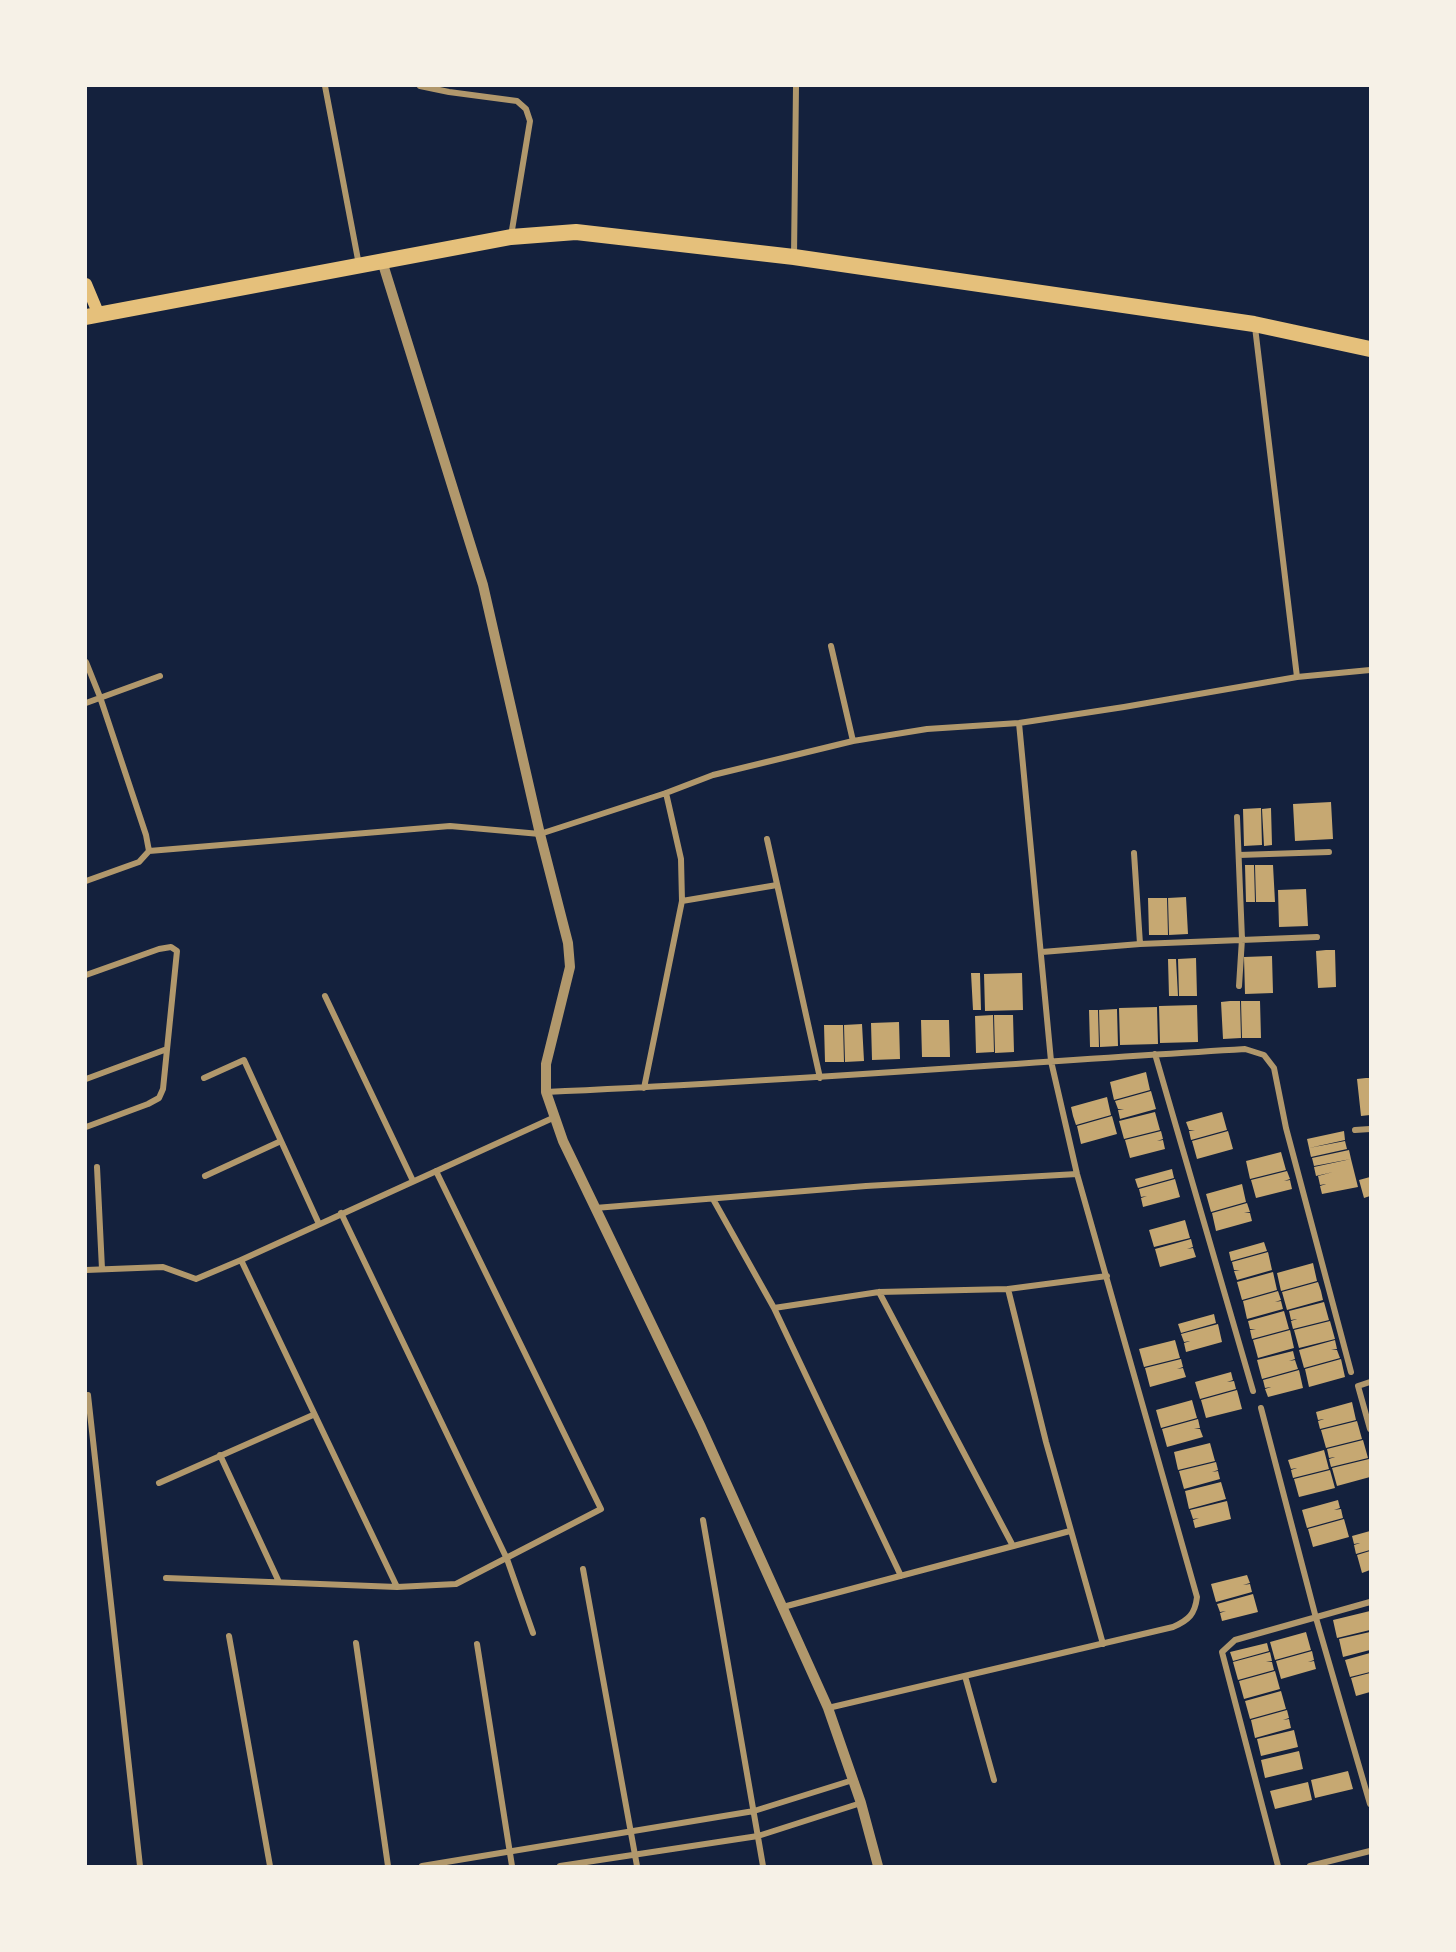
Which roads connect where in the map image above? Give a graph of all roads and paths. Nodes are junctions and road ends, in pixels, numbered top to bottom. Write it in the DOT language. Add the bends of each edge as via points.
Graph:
graph roads {
  1 [pos="325,86"];
  2 [pos="420,86"];
  3 [pos="796,86"];
  4 [pos="511,237"];
  5 [pos="794,257"];
  6 [pos="382,261"];
  7 [pos="359,265"];
  8 [pos="86,284"];
  9 [pos="92,316"];
  10 [pos="1254,324"];
  11 [pos="1371,349"];
  12 [pos="831,646"];
  13 [pos="86,663"];
  14 [pos="1371,670"];
  15 [pos="160,676"];
  16 [pos="1297,677"];
  17 [pos="100,697"];
  18 [pos="86,703"];
  19 [pos="1019,723"];
  20 [pos="853,741"];
  21 [pos="666,793"];
  22 [pos="1238,817"];
  23 [pos="540,834"];
  24 [pos="767,839"];
  25 [pos="149,851"];
  26 [pos="1329,852"];
  27 [pos="1134,853"];
  28 [pos="1239,855"];
  29 [pos="86,881"];
  30 [pos="777,885"];
  31 [pos="682,901"];
  32 [pos="1317,937"];
  33 [pos="1242,939"];
  34 [pos="1140,944"];
  35 [pos="1042,952"];
  36 [pos="86,975"];
  37 [pos="1239,986"];
  38 [pos="325,996"];
  39 [pos="167,1049"];
  40 [pos="1155,1054"];
  41 [pos="1051,1061"];
  42 [pos="204,1078"];
  43 [pos="820,1078"];
  44 [pos="86,1079"];
  45 [pos="644,1088"];
  46 [pos="546,1092"];
  47 [pos="555,1118"];
  48 [pos="86,1127"];
  49 [pos="1371,1129"];
  50 [pos="1355,1130"];
  51 [pos="282,1142"];
  52 [pos="97,1167"];
  53 [pos="436,1171"];
  54 [pos="1077,1174"];
  55 [pos="205,1176"];
  56 [pos="413,1181"];
  57 [pos="713,1199"];
  58 [pos="595,1208"];
  59 [pos="341,1213"];
  60 [pos="319,1224"];
  61 [pos="241,1260"];
  62 [pos="102,1269"];
  63 [pos="86,1270"];
  64 [pos="1107,1276"];
  65 [pos="1008,1289"];
  66 [pos="879,1292"];
  67 [pos="774,1308"];
  68 [pos="1351,1372"];
  69 [pos="1371,1382"];
  70 [pos="1253,1391"];
  71 [pos="88,1395"];
  72 [pos="1261,1408"];
  73 [pos="314,1415"];
  74 [pos="1371,1429"];
  75 [pos="220,1455"];
  76 [pos="159,1484"];
  77 [pos="703,1521"];
  78 [pos="1071,1531"];
  79 [pos="1013,1546"];
  80 [pos="507,1559"];
  81 [pos="583,1569"];
  82 [pos="901,1576"];
  83 [pos="166,1578"];
  84 [pos="279,1582"];
  85 [pos="397,1587"];
  86 [pos="1371,1602"];
  87 [pos="783,1607"];
  88 [pos="1316,1618"];
  89 [pos="533,1633"];
  90 [pos="229,1636"];
  91 [pos="356,1643"];
  92 [pos="477,1644"];
  93 [pos="1103,1644"];
  94 [pos="965,1676"];
  95 [pos="828,1708"];
  96 [pos="854,1780"];
  97 [pos="994,1780"];
  98 [pos="861,1803"];
  99 [pos="1371,1804"];
  100 [pos="754,1810"];
  101 [pos="631,1830"];
  102 [pos="758,1836"];
  103 [pos="509,1851"];
  104 [pos="1371,1851"];
  105 [pos="635,1855"];
  106 [pos="140,1866"];
  107 [pos="270,1866"];
  108 [pos="388,1866"];
  109 [pos="422,1866"];
  110 [pos="512,1866"];
  111 [pos="560,1866"];
  112 [pos="637,1866"];
  113 [pos="763,1866"];
  114 [pos="878,1866"];
  115 [pos="1278,1866"];
  116 [pos="1310,1866"];
  1 -- 7 [label="street"];
  2 -- 4 [label="street" via="517,101 526,109 530,121"];
  3 -- 5 [label="street"];
  4 -- 5 [label="highway" via="576,232"];
  4 -- 6 [label="highway"];
  5 -- 10 [label="highway"];
  6 -- 7 [label="highway"];
  6 -- 23 [label="street" via="483,585"];
  7 -- 9 [label="highway"];
  8 -- 9 [label="main road"];
  10 -- 11 [label="highway"];
  10 -- 16 [label="street"];
  12 -- 20 [label="street"];
  13 -- 17 [label="street"];
  14 -- 16 [label="street"];
  15 -- 17 [label="street"];
  16 -- 19 [label="street"];
  17 -- 18 [label="street"];
  17 -- 25 [label="street"];
  19 -- 20 [label="street" via="927,729"];
  19 -- 35 [label="street"];
  20 -- 21 [label="street" via="713,775"];
  21 -- 23 [label="street"];
  21 -- 31 [label="street" via="681,859"];
  22 -- 28 [label="street"];
  23 -- 25 [label="street" via="450,826"];
  23 -- 46 [label="street" via="568,943 570,967 546,1064"];
  24 -- 30 [label="street"];
  25 -- 29 [label="street" via="139,862"];
  26 -- 28 [label="street"];
  27 -- 34 [label="street"];
  28 -- 33 [label="street"];
  30 -- 31 [label="street"];
  30 -- 43 [label="street"];
  31 -- 45 [label="street"];
  32 -- 33 [label="street"];
  33 -- 34 [label="street"];
  33 -- 37 [label="street"];
  34 -- 35 [label="street"];
  35 -- 41 [label="street"];
  36 -- 39 [label="street" via="159,949 171,947 177,951"];
  38 -- 56 [label="street"];
  39 -- 44 [label="street"];
  39 -- 48 [label="street" via="159,1098"];
  40 -- 41 [label="street"];
  40 -- 68 [label="street" via="1245,1049 1264,1055 1274,1068 1286,1128"];
  40 -- 70 [label="street"];
  41 -- 43 [label="street"];
  41 -- 54 [label="street"];
  42 -- 51 [label="street" via="244,1060"];
  43 -- 45 [label="street"];
  45 -- 46 [label="street"];
  46 -- 47 [label="street"];
  47 -- 53 [label="street"];
  47 -- 58 [label="street"];
  49 -- 50 [label="street"];
  51 -- 55 [label="street"];
  51 -- 60 [label="street"];
  52 -- 62 [label="street"];
  53 -- 56 [label="street"];
  53 -- 80 [label="street" via="601,1509"];
  54 -- 57 [label="street"];
  54 -- 64 [label="street"];
  56 -- 59 [label="street"];
  57 -- 58 [label="street"];
  57 -- 67 [label="street"];
  58 -- 87 [label="street"];
  59 -- 60 [label="street"];
  59 -- 80 [label="street"];
  60 -- 61 [label="street"];
  61 -- 62 [label="street" via="196,1279 164,1267"];
  61 -- 73 [label="street"];
  62 -- 63 [label="street"];
  64 -- 65 [label="street"];
  64 -- 93 [label="street" via="1197,1597 1196,1609 1187,1621"];
  65 -- 66 [label="street"];
  65 -- 78 [label="street"];
  66 -- 67 [label="street"];
  66 -- 79 [label="street"];
  67 -- 82 [label="street"];
  69 -- 74 [label="street" via="1358,1386"];
  71 -- 106 [label="street"];
  72 -- 88 [label="street"];
  73 -- 75 [label="street"];
  73 -- 85 [label="street"];
  75 -- 76 [label="street"];
  75 -- 84 [label="street"];
  77 -- 100 [label="street"];
  78 -- 79 [label="street"];
  78 -- 93 [label="street"];
  79 -- 82 [label="street"];
  80 -- 85 [label="street" via="456,1584"];
  80 -- 89 [label="street"];
  81 -- 101 [label="street"];
  82 -- 87 [label="street"];
  83 -- 84 [label="street"];
  84 -- 85 [label="street"];
  86 -- 88 [label="street"];
  87 -- 95 [label="street"];
  88 -- 99 [label="street"];
  88 -- 115 [label="street" via="1234,1640 1222,1652"];
  90 -- 107 [label="street"];
  91 -- 108 [label="street"];
  92 -- 103 [label="street"];
  93 -- 94 [label="street"];
  94 -- 95 [label="street"];
  94 -- 97 [label="street"];
  95 -- 96 [label="street"];
  96 -- 98 [label="street"];
  96 -- 100 [label="street"];
  98 -- 102 [label="street"];
  98 -- 114 [label="street"];
  100 -- 101 [label="street"];
  100 -- 102 [label="street"];
  101 -- 103 [label="street"];
  101 -- 105 [label="street"];
  102 -- 105 [label="street"];
  102 -- 113 [label="street"];
  103 -- 109 [label="street"];
  103 -- 110 [label="street"];
  104 -- 116 [label="street"];
  105 -- 111 [label="street"];
  105 -- 112 [label="street"];
}
